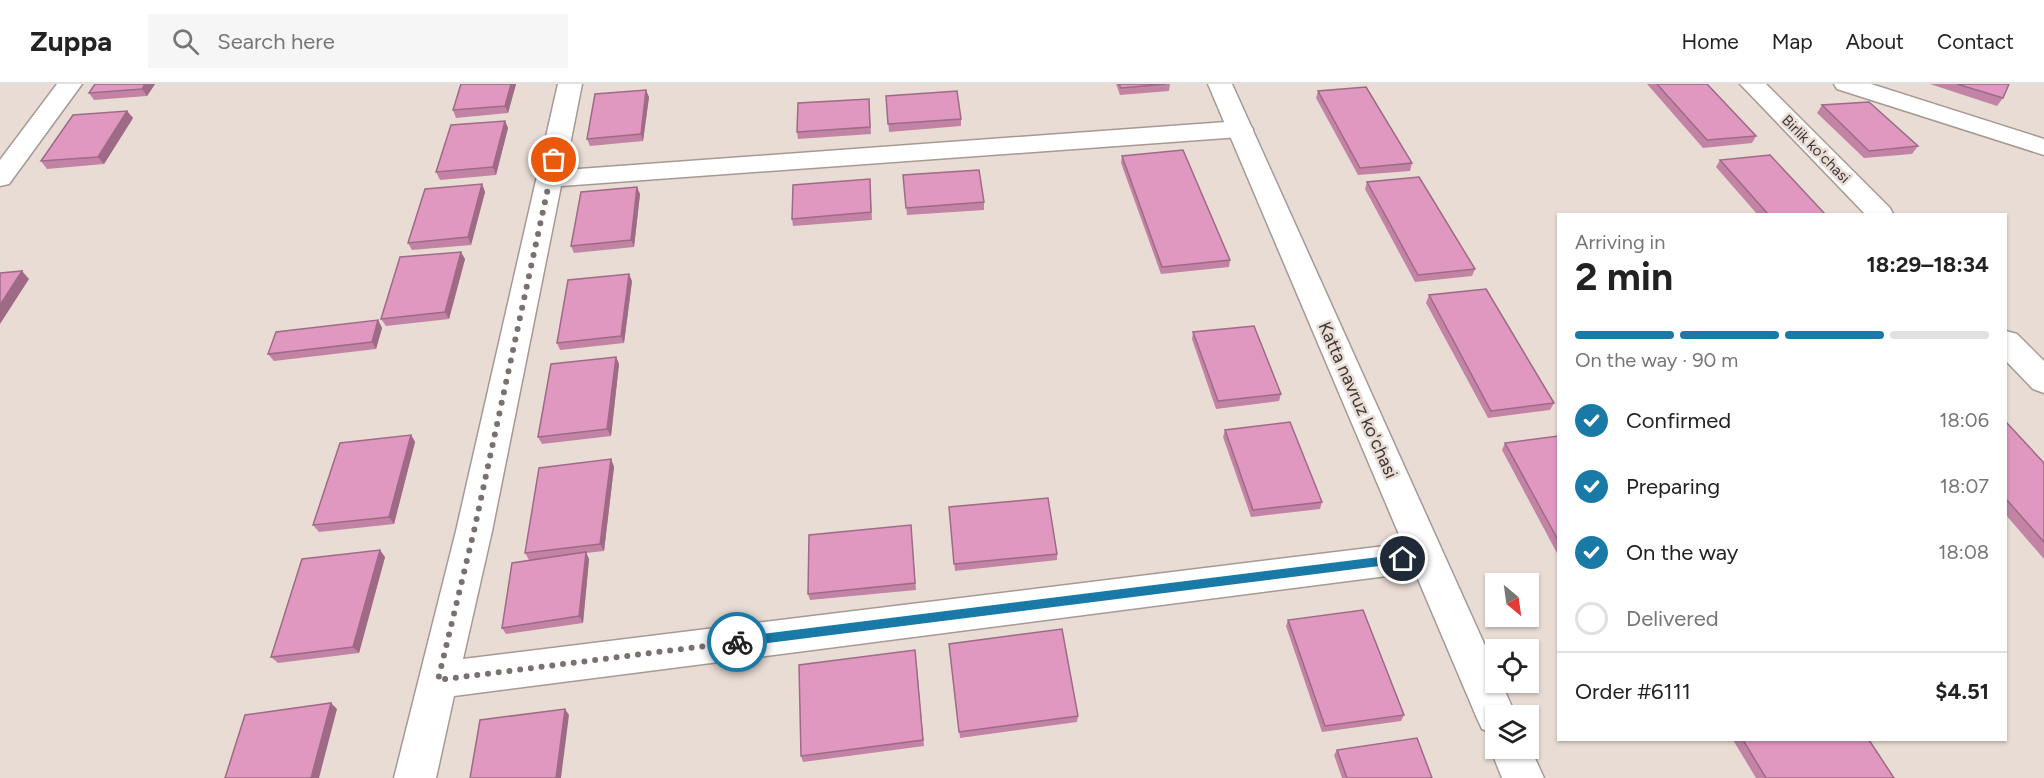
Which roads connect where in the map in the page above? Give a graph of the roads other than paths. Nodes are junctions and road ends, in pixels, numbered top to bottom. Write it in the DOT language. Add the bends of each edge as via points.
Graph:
graph roads {
  1 [pos="70,84"];
  2 [pos="570,84"];
  3 [pos="1220,84"];
  4 [pos="1752,84"];
  5 [pos="1846,84"];
  6 [pos="1240,129"];
  7 [pos="2044,147"];
  8 [pos="0,178"];
  9 [pos="550,179"];
  10 [pos="1879,213"];
  11 [pos="2007,343"];
  12 [pos="2044,381"];
  13 [pos="1426,556"];
  14 [pos="438,680"];
  15 [pos="1491,705"];
  16 [pos="1515,759"];
  17 [pos="415,778"];
  18 [pos="1523,778"];
  1 -- 8 [label="street"];
  2 -- 9 [label="street"];
  3 -- 6 [label="street, Katta navruz ko'chasi"];
  4 -- 10 [label="street, Birlik ko'chasi"];
  5 -- 7 [label="street"];
  6 -- 9 [label="street"];
  6 -- 13 [label="street, Katta navruz ko'chasi"];
  9 -- 14 [label="street" via="477,520"];
  11 -- 12 [label="street"];
  13 -- 14 [label="street"];
  13 -- 15 [label="street, Katta navruz ko'chasi"];
  14 -- 17 [label="street"];
  16 -- 18 [label="street"];
}
